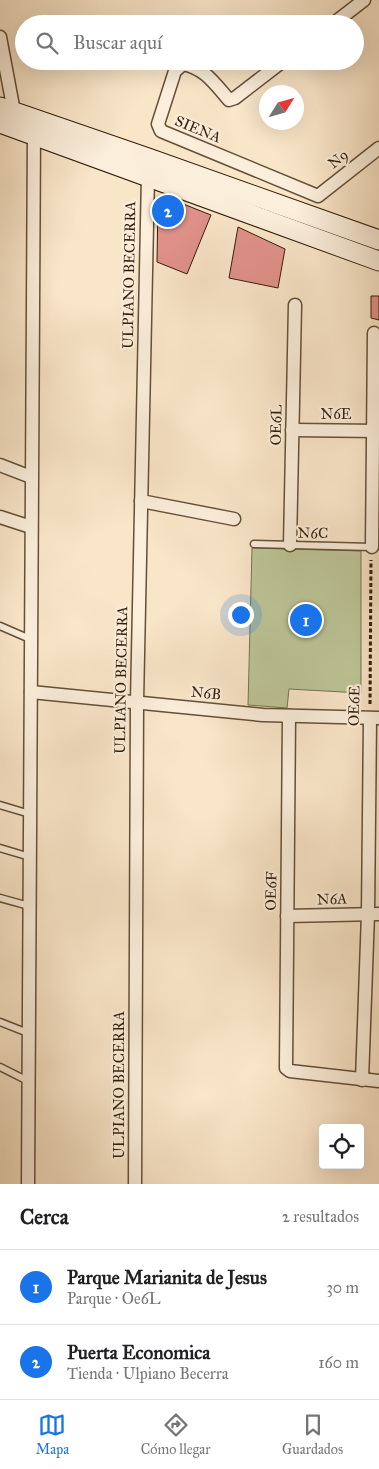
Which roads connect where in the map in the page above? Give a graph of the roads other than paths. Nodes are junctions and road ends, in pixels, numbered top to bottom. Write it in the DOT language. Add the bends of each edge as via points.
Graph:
graph roads {
  1 [pos="364,0"];
  2 [pos="345,15"];
  3 [pos="0,37"];
  4 [pos="176,70"];
  5 [pos="200,70"];
  6 [pos="271,70"];
  7 [pos="17,121"];
  8 [pos="379,148"];
  9 [pos="148,176"];
  10 [pos="318,196"];
  11 [pos="379,240"];
  12 [pos="379,261"];
  13 [pos="295,305"];
  14 [pos="374,333"];
  15 [pos="292,430"];
  16 [pos="376,431"];
  17 [pos="0,465"];
  18 [pos="31,477"];
  19 [pos="141,501"];
  20 [pos="0,517"];
  21 [pos="234,519"];
  22 [pos="31,527"];
  23 [pos="374,541"];
  24 [pos="254,544"];
  25 [pos="290,545"];
  26 [pos="0,626"];
  27 [pos="32,640"];
  28 [pos="31,692"];
  29 [pos="136,702"];
  30 [pos="289,716"];
  31 [pos="375,718"];
  32 [pos="0,804"];
  33 [pos="30,814"];
  34 [pos="0,848"];
  35 [pos="30,857"];
  36 [pos="0,898"];
  37 [pos="29,906"];
  38 [pos="373,914"];
  39 [pos="286,916"];
  40 [pos="0,1022"];
  41 [pos="28,1033"];
  42 [pos="0,1067"];
  43 [pos="362,1080"];
  44 [pos="28,1081"];
  45 [pos="379,1081"];
  46 [pos="28,1184"];
  47 [pos="134,1184"];
  1 -- 2 [label="street"];
  3 -- 7 [label="street"];
  4 -- 10 [label="street, SIENA" via="158,124 161,131"];
  5 -- 6 [label="street, SIENA" via="229,100"];
  7 -- 9 [label="main road"];
  7 -- 11 [label="main road" via="148,158"];
  7 -- 18 [label="street"];
  8 -- 10 [label="street, N9"];
  9 -- 12 [label="main road"];
  9 -- 19 [label="street, ULPIANO BECERRA"];
  13 -- 15 [label="street, OE6L"];
  14 -- 16 [label="street"];
  15 -- 16 [label="street, N6E"];
  15 -- 25 [label="street, OE6L"];
  16 -- 23 [label="street"];
  17 -- 18 [label="street"];
  18 -- 22 [label="street"];
  19 -- 21 [label="street"];
  19 -- 29 [label="street, ULPIANO BECERRA"];
  20 -- 22 [label="street"];
  22 -- 27 [label="street"];
  23 -- 25 [label="lane, N6C"];
  24 -- 25 [label="lane, N6C"];
  26 -- 27 [label="lane"];
  27 -- 28 [label="street"];
  28 -- 29 [label="street, N6B"];
  28 -- 33 [label="street"];
  29 -- 30 [label="street, N6B"];
  29 -- 47 [label="street, ULPIANO BECERRA"];
  30 -- 31 [label="street, N6B"];
  30 -- 39 [label="street, OE6F"];
  31 -- 38 [label="street, OE6E"];
  32 -- 33 [label="lane"];
  33 -- 35 [label="street"];
  34 -- 35 [label="lane"];
  35 -- 37 [label="street"];
  36 -- 37 [label="lane"];
  37 -- 41 [label="street"];
  38 -- 39 [label="street, N6A"];
  38 -- 43 [label="street, OE6E"];
  39 -- 43 [label="street, OE6F" via="285,1066 290,1071"];
  40 -- 41 [label="lane"];
  41 -- 44 [label="street"];
  42 -- 44 [label="lane"];
  43 -- 45 [label="street"];
  44 -- 46 [label="street"];
}
